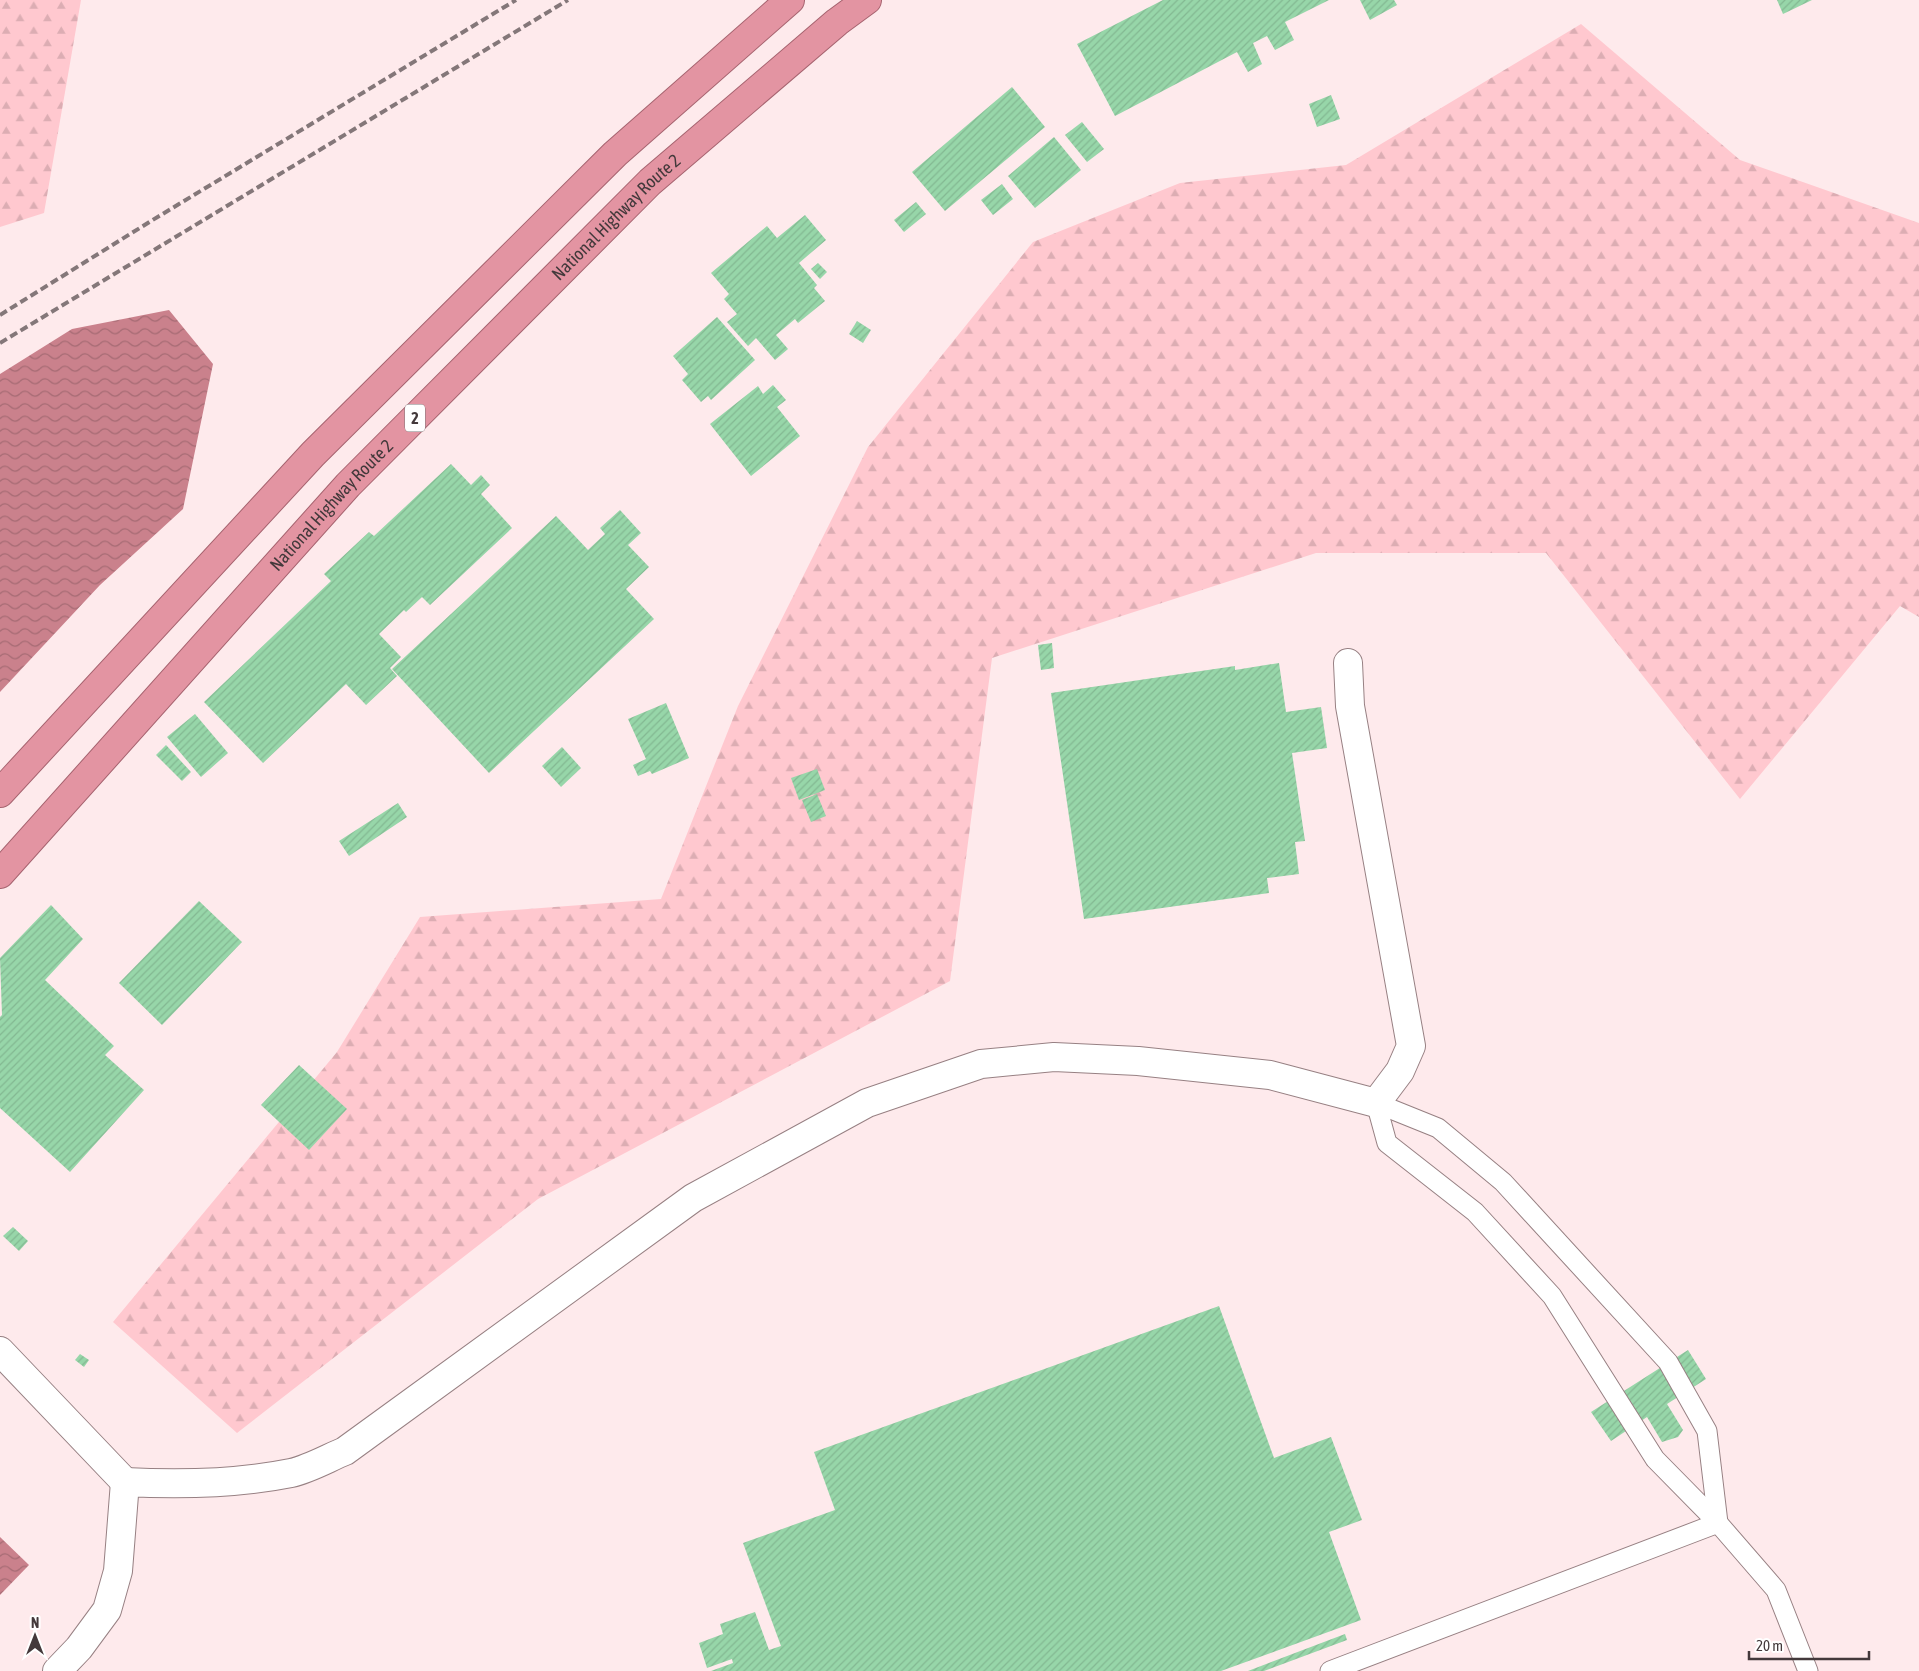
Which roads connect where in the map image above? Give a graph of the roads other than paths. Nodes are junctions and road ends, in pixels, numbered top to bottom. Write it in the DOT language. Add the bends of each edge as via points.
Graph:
graph roads {
  1 [pos="790,0"];
  2 [pos="867,0"];
  3 [pos="1348,663"];
  4 [pos="0,793"];
  5 [pos="0,874"];
  6 [pos="1376,1103"];
  7 [pos="0,1351"];
  8 [pos="126,1482"];
  9 [pos="1718,1523"];
  10 [pos="56,1671"];
  11 [pos="1330,1671"];
  12 [pos="1808,1671"];
  1 -- 4 [label="highway" via="615,154 313,454"];
  2 -- 5 [label="highway, National Highway Route 2 / 2" via="650,182 348,484"];
  3 -- 6 [label="street" via="1350,706 1410,1046 1400,1071"];
  6 -- 8 [label="street" via="1270,1075 1138,1061 1054,1057 981,1064 867,1103 693,1198 345,1451 292,1472 217,1483"];
  6 -- 9 [label="lane" via="1387,1143 1475,1212 1552,1296 1655,1459"];
  6 -- 9 [label="lane" via="1438,1128 1504,1182 1668,1362 1707,1431"];
  7 -- 8 [label="street"];
  8 -- 10 [label="street" via="118,1571 107,1610 79,1648"];
  9 -- 11 [label="lane"];
  9 -- 12 [label="lane" via="1776,1590"];
}
